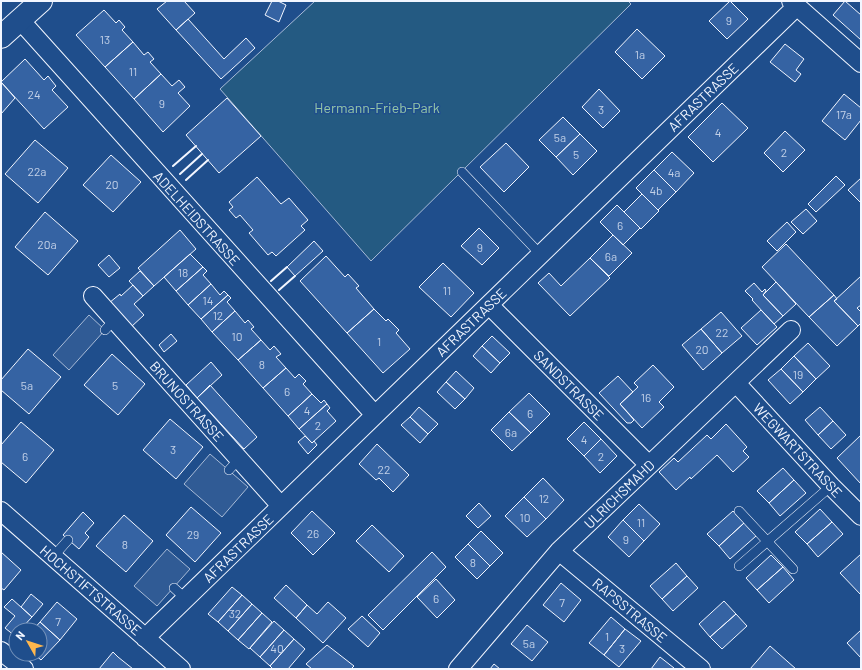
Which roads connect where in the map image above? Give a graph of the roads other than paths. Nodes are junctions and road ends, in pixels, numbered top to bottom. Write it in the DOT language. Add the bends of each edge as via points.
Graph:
graph roads {
  1 [pos="41,1"];
  2 [pos="793,4"];
  3 [pos="20,20"];
  4 [pos="1,37"];
  5 [pos="861,63"];
  6 [pos="462,172"];
  7 [pos="540,255"];
  8 [pos="93,296"];
  9 [pos="489,305"];
  10 [pos="791,330"];
  11 [pos="736,383"];
  12 [pos="375,416"];
  13 [pos="649,465"];
  14 [pos="831,486"];
  15 [pos="281,506"];
  16 [pos="1,511"];
  17 [pos="739,511"];
  18 [pos="861,516"];
  19 [pos="68,540"];
  20 [pos="767,540"];
  21 [pos="559,551"];
  22 [pos="53,557"];
  23 [pos="739,566"];
  24 [pos="793,569"];
  25 [pos="145,638"];
  26 [pos="1,650"];
  27 [pos="24,669"];
  28 [pos="181,669"];
  29 [pos="458,669"];
  30 [pos="700,669"];
  1 -- 3 [label="main road"];
  2 -- 5 [label="street"];
  2 -- 7 [label="street, AFRASTRASSE"];
  3 -- 4 [label="main road"];
  3 -- 12 [label="street, ADELHEIDSTRASSE"];
  6 -- 7 [label="lane"];
  7 -- 9 [label="street, AFRASTRASSE"];
  8 -- 15 [label="street, BRUNOSTRASSE" via="110,325 234,464"];
  9 -- 12 [label="street, AFRASTRASSE"];
  9 -- 13 [label="street, SANDSTRASSE"];
  10 -- 11 [label="street, ULRICHSMAHD"];
  11 -- 13 [label="street, ULRICHSMAHD"];
  11 -- 14 [label="street, WEGWARTSTRASSE"];
  12 -- 15 [label="street, AFRASTRASSE"];
  13 -- 21 [label="street, ULRICHSMAHD"];
  14 -- 18 [label="street, WEGWARTSTRASSE"];
  14 -- 20 [label="lane"];
  15 -- 25 [label="street, AFRASTRASSE" via="180,593"];
  16 -- 22 [label="street, HOCHSTIFTSTRASSE"];
  17 -- 20 [label="lane"];
  19 -- 22 [label="lane"];
  20 -- 23 [label="lane"];
  20 -- 24 [label="lane"];
  21 -- 29 [label="street, ULRICHSMAHD"];
  21 -- 30 [label="street, RAPSSTRASSE"];
  22 -- 25 [label="street, HOCHSTIFTSTRASSE"];
  25 -- 28 [label="street, HOCHSTIFTSTRASSE"];
  26 -- 27 [label="street"];
}
